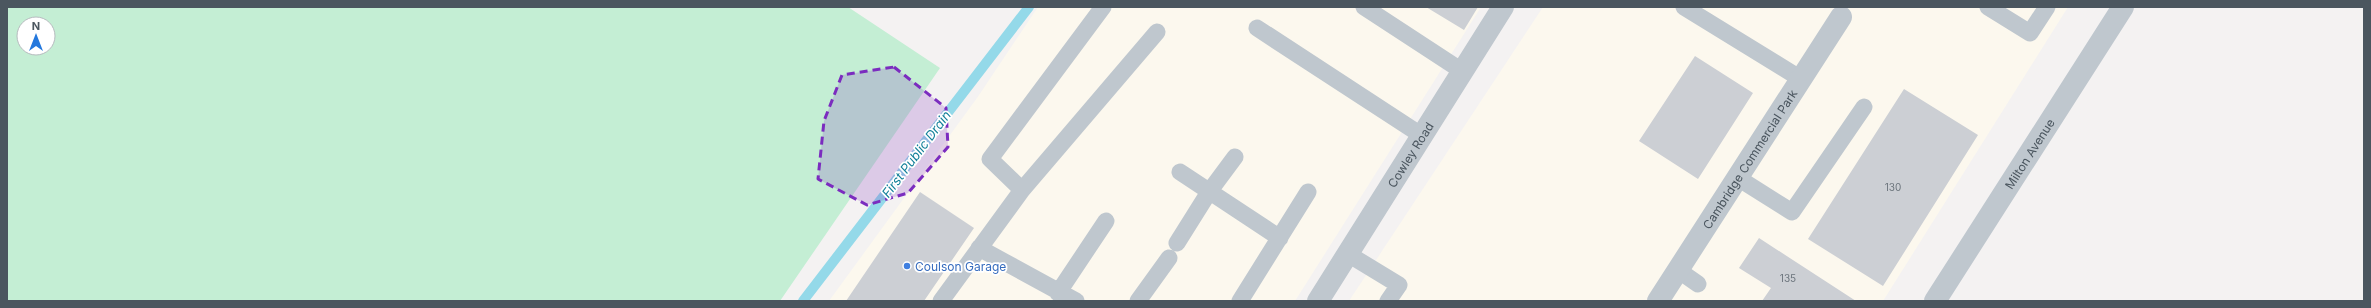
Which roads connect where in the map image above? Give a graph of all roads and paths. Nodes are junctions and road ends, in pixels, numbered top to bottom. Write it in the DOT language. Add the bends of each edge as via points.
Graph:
graph roads {
  1 [pos="1103,7"];
  2 [pos="1364,7"];
  3 [pos="1503,7"];
  4 [pos="1684,7"];
  5 [pos="1988,7"];
  6 [pos="2047,7"];
  7 [pos="2123,7"];
  8 [pos="1844,12"];
  9 [pos="1257,28"];
  10 [pos="1156,32"];
  11 [pos="1462,71"];
  12 [pos="1801,79"];
  13 [pos="1864,107"];
  14 [pos="1421,135"];
  15 [pos="1235,157"];
  16 [pos="1180,172"];
  17 [pos="1738,178"];
  18 [pos="1022,190"];
  19 [pos="1209,192"];
  20 [pos="1308,192"];
  21 [pos="1106,221"];
  22 [pos="1280,238"];
  23 [pos="1176,243"];
  24 [pos="980,248"];
  25 [pos="1348,254"];
  26 [pos="1168,258"];
  27 [pos="1678,270"];
  28 [pos="1698,284"];
  29 [pos="1058,293"];
  30 [pos="941,301"];
  31 [pos="1076,301"];
  32 [pos="1138,301"];
  33 [pos="1240,301"];
  34 [pos="1318,301"];
  35 [pos="1388,301"];
  36 [pos="1658,301"];
  37 [pos="1935,301"];
  1 -- 18 [label="lane" via="990,159"];
  2 -- 11 [label="lane"];
  3 -- 11 [label="street, Cowley Road"];
  4 -- 12 [label="lane"];
  5 -- 6 [label="lane" via="2030,33"];
  7 -- 37 [label="street, Milton Avenue"];
  8 -- 12 [label="street, Cambridge Commercial Park"];
  9 -- 14 [label="lane"];
  10 -- 18 [label="lane"];
  11 -- 14 [label="street, Cowley Road"];
  12 -- 17 [label="street, Cambridge Commercial Park"];
  13 -- 17 [label="lane" via="1792,212"];
  14 -- 25 [label="street, Cowley Road"];
  15 -- 19 [label="lane"];
  16 -- 19 [label="lane"];
  17 -- 27 [label="street, Cambridge Commercial Park"];
  18 -- 24 [label="lane"];
  19 -- 22 [label="lane"];
  19 -- 23 [label="lane"];
  20 -- 22 [label="lane"];
  21 -- 29 [label="lane"];
  22 -- 33 [label="lane"];
  24 -- 29 [label="lane"];
  24 -- 30 [label="lane"];
  25 -- 34 [label="street, Cowley Road"];
  25 -- 35 [label="lane" via="1399,285"];
  26 -- 32 [label="lane"];
  27 -- 28 [label="lane"];
  27 -- 36 [label="street, Cambridge Commercial Park"];
  29 -- 31 [label="lane"];
}
